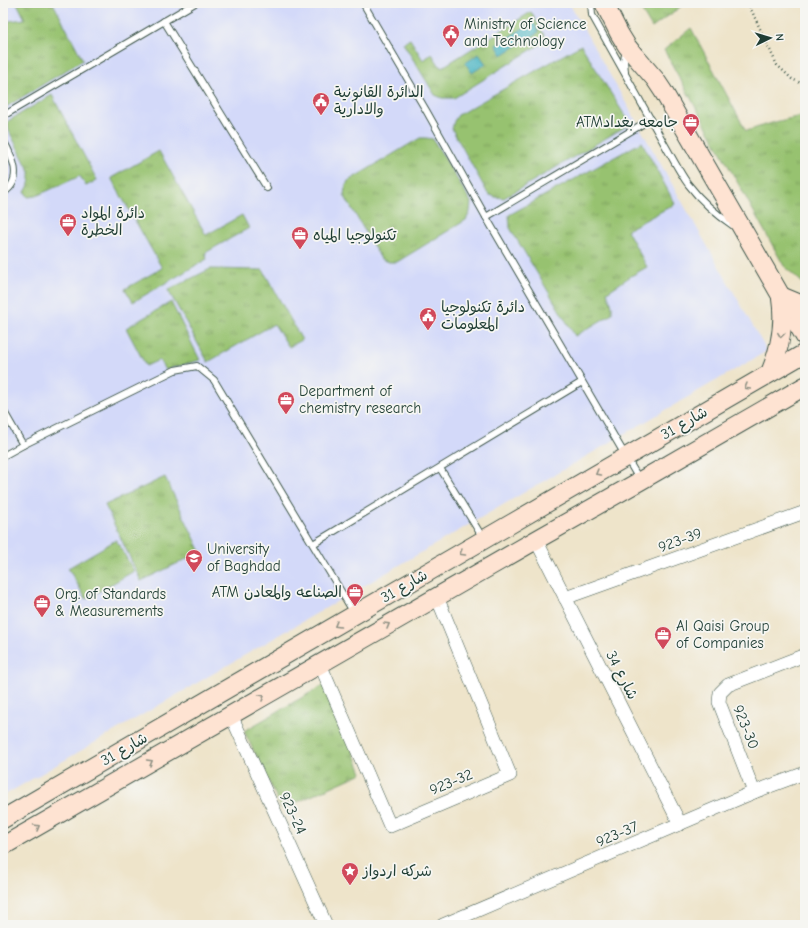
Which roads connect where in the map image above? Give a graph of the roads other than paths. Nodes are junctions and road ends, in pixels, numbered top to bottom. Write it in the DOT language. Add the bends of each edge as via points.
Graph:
graph roads {
  1 [pos="195,3"];
  2 [pos="363,3"];
  3 [pos="594,3"];
  4 [pos="164,21"];
  5 [pos="631,51"];
  6 [pos="628,80"];
  7 [pos="3,116"];
  8 [pos="651,119"];
  9 [pos="3,140"];
  10 [pos="267,188"];
  11 [pos="3,194"];
  12 [pos="486,217"];
  13 [pos="744,232"];
  14 [pos="780,296"];
  15 [pos="805,306"];
  16 [pos="805,337"];
  17 [pos="805,353"];
  18 [pos="770,373"];
  19 [pos="582,382"];
  20 [pos="805,386"];
  21 [pos="3,410"];
  22 [pos="23,445"];
  23 [pos="3,456"];
  24 [pos="626,457"];
  25 [pos="440,468"];
  26 [pos="640,481"];
  27 [pos="805,512"];
  28 [pos="484,540"];
  29 [pos="536,540"];
  30 [pos="313,544"];
  31 [pos="437,597"];
  32 [pos="565,598"];
  33 [pos="355,615"];
  34 [pos="805,655"];
  35 [pos="320,664"];
  36 [pos="231,715"];
  37 [pos="805,773"];
  38 [pos="754,792"];
  39 [pos="3,819"];
  40 [pos="680,824"];
  41 [pos="3,846"];
  42 [pos="326,925"];
  43 [pos="443,925"];
  1 -- 4 [label="lane"];
  2 -- 12 [label="lane"];
  3 -- 5 [label="street"];
  3 -- 6 [label="lane" via="592,15"];
  4 -- 7 [label="lane"];
  4 -- 10 [label="lane"];
  5 -- 6 [label="lane" via="624,60"];
  5 -- 13 [label="street" via="655,78"];
  6 -- 8 [label="lane"];
  8 -- 12 [label="lane"];
  8 -- 13 [label="lane" via="688,184 723,219"];
  9 -- 11 [label="lane" via="15,168 15,179 10,189"];
  12 -- 19 [label="lane"];
  13 -- 14 [label="street"];
  14 -- 15 [label="street"];
  14 -- 16 [label="street"];
  14 -- 18 [label="street, one-way" via="782,336"];
  17 -- 18 [label="street, شارع 31"];
  18 -- 24 [label="street, شارع 31, one-way"];
  19 -- 24 [label="lane"];
  19 -- 25 [label="lane"];
  20 -- 26 [label="street, شارع 31"];
  21 -- 22 [label="lane"];
  22 -- 23 [label="lane"];
  22 -- 30 [label="lane" via="175,370 197,366 214,380"];
  24 -- 26 [label="lane"];
  24 -- 28 [label="street, شارع 31, one-way"];
  25 -- 28 [label="lane"];
  25 -- 30 [label="lane"];
  26 -- 29 [label="street, شارع 31"];
  27 -- 32 [label="street, 923-39"];
  28 -- 33 [label="street, شارع 31, one-way"];
  29 -- 31 [label="street, شارع 31"];
  29 -- 32 [label="street, شارع 34"];
  30 -- 33 [label="lane"];
  35 -- 31 [label="street, شارع 31, one-way"];
  31 -- 35 [label="street, 923-32" via="510,775 390,826"];
  32 -- 40 [label="street, شارع 34"];
  33 -- 39 [label="street, شارع 31, one-way"];
  34 -- 38 [label="street, 923-30" via="728,684 720,694 719,702"];
  36 -- 35 [label="street, شارع 31, one-way"];
  41 -- 36 [label="street, شارع 31, one-way"];
  36 -- 42 [label="street, 923-24"];
  37 -- 38 [label="street, 923-37"];
  38 -- 40 [label="street, 923-37"];
  40 -- 43 [label="street, 923-37"];
}
